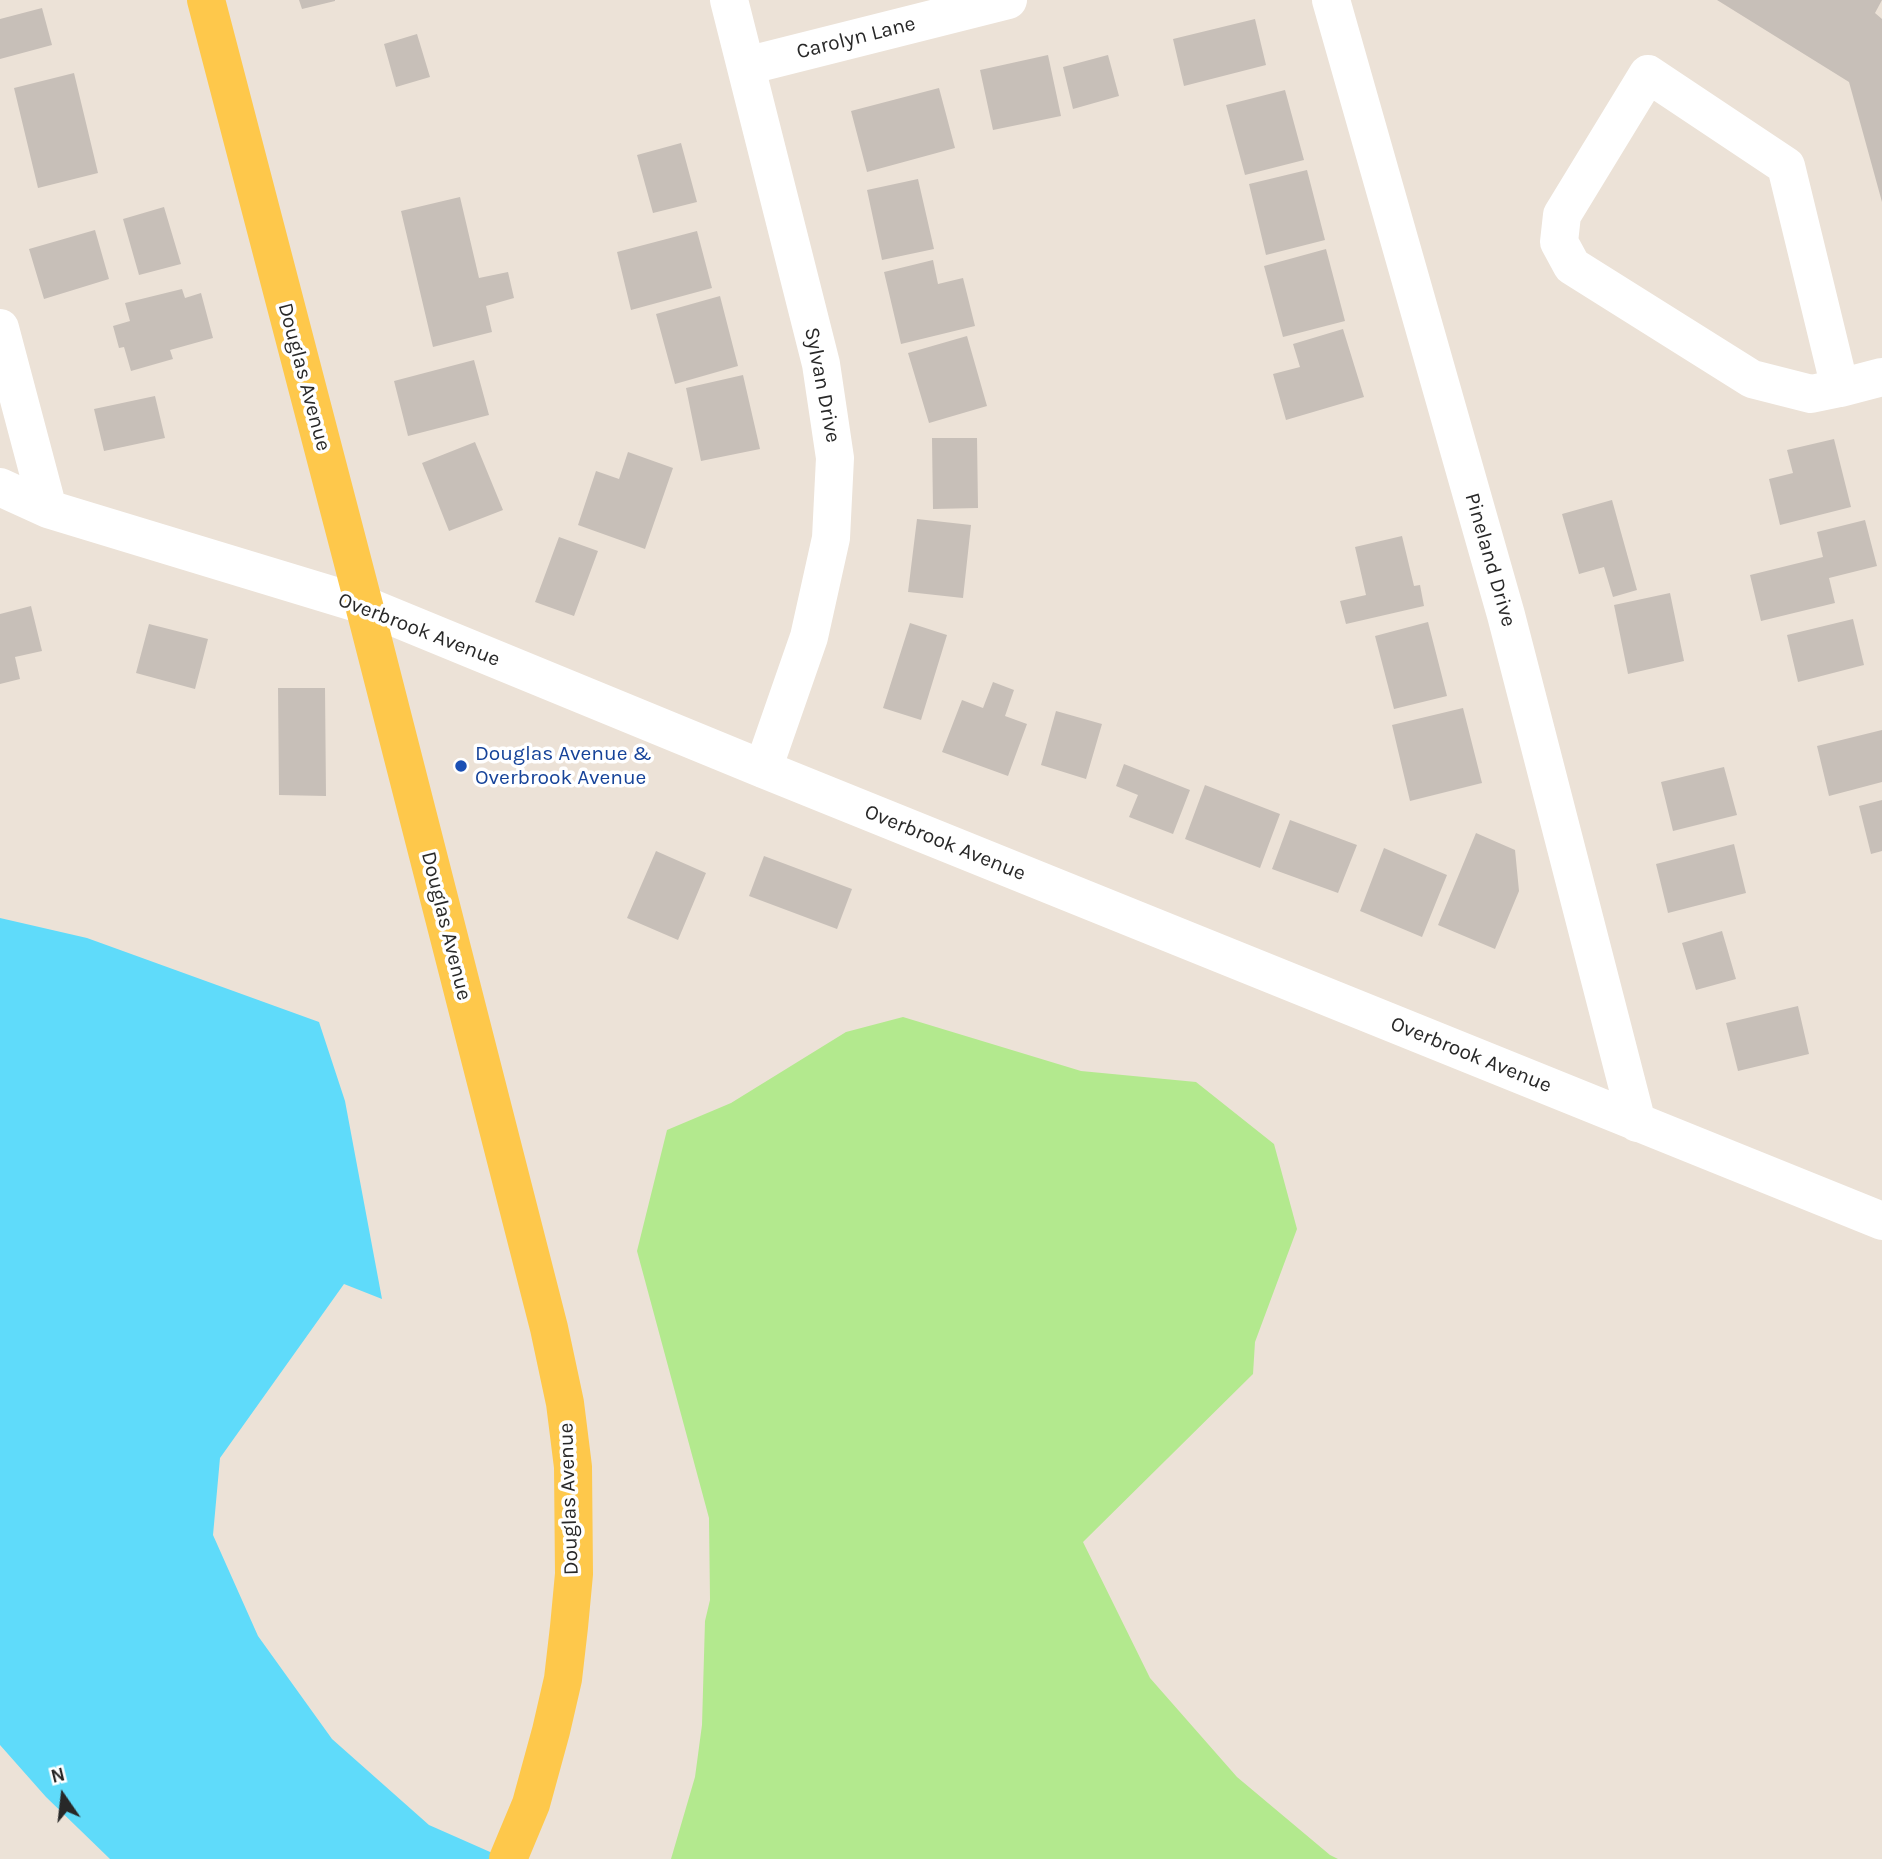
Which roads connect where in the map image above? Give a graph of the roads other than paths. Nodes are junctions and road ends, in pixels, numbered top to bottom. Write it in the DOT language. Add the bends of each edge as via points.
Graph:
graph roads {
  1 [pos="206,0"];
  2 [pos="729,0"];
  3 [pos="1007,0"];
  4 [pos="1331,0"];
  5 [pos="746,65"];
  6 [pos="0,328"];
  7 [pos="1882,377"];
  8 [pos="1840,388"];
  9 [pos="0,487"];
  10 [pos="48,509"];
  11 [pos="364,605"];
  12 [pos="763,769"];
  13 [pos="1637,1123"];
  14 [pos="1882,1222"];
  15 [pos="508,1859"];
  1 -- 11 [label="main road, Douglas Avenue"];
  2 -- 5 [label="street, Sylvan Drive"];
  3 -- 5 [label="street, Carolyn Lane"];
  4 -- 13 [label="street, Pineland Drive" via="1506,615"];
  5 -- 12 [label="street, Sylvan Drive" via="821,364 835,458 831,538 809,637"];
  6 -- 10 [label="street"];
  7 -- 8 [label="street"];
  8 -- 8 [label="street" via="1811,394 1752,379 1572,266 1559,242 1562,215 1648,74 1786,166"];
  9 -- 10 [label="street, Overbrook Avenue"];
  10 -- 11 [label="street, Overbrook Avenue"];
  11 -- 12 [label="street, Overbrook Avenue"];
  11 -- 15 [label="main road, Douglas Avenue" via="549,1328 573,1467 574,1574 563,1679 531,1804"];
  12 -- 13 [label="street, Overbrook Avenue"];
  13 -- 14 [label="street, Overbrook Avenue"];
}
